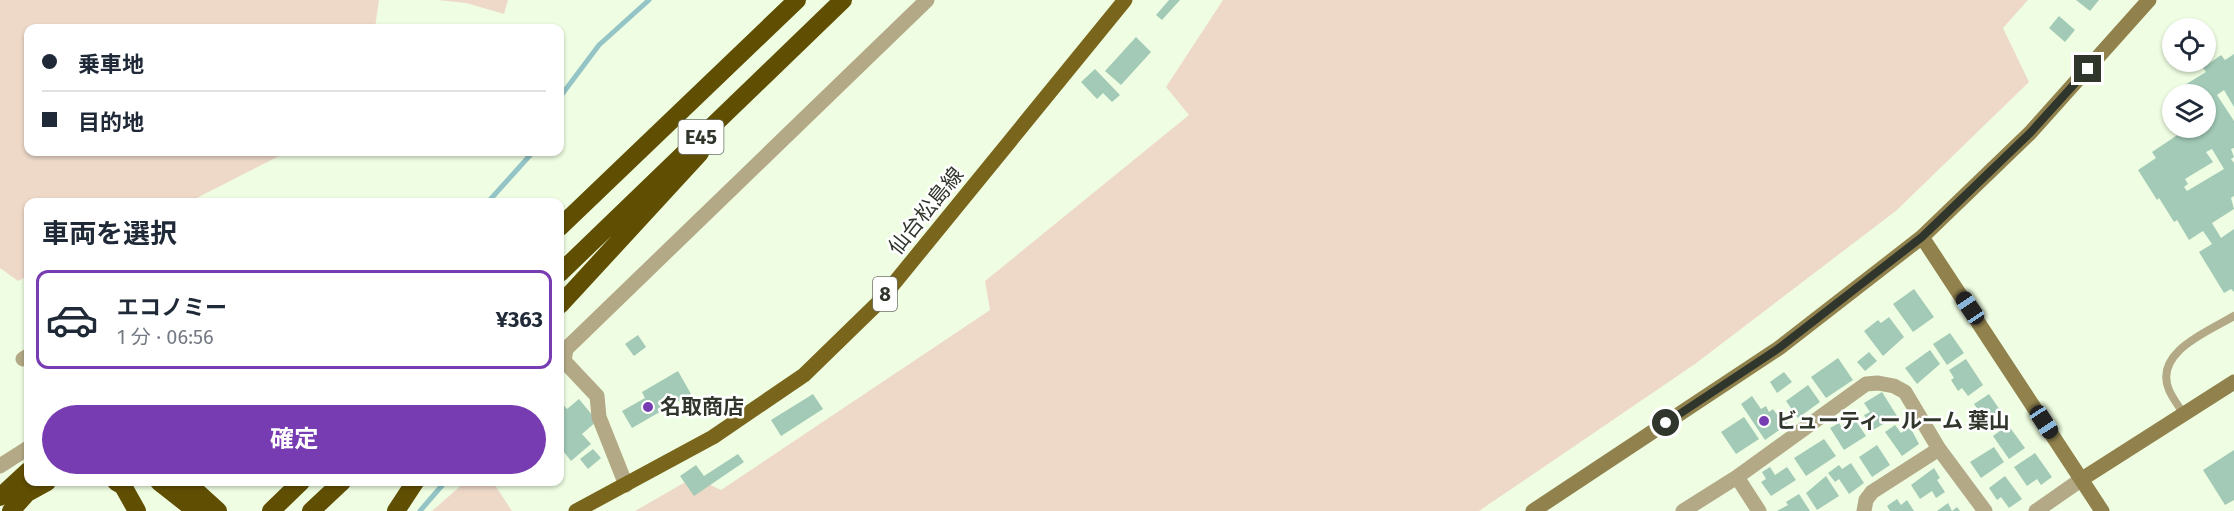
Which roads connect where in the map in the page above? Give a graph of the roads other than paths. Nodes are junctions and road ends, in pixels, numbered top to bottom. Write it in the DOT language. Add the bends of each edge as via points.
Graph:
graph roads {
  1 [pos="796,0"];
  2 [pos="843,0"];
  3 [pos="927,0"];
  4 [pos="1125,0"];
  5 [pos="2149,0"];
  6 [pos="825,18"];
  7 [pos="659,132"];
  8 [pos="564,207"];
  9 [pos="564,223"];
  10 [pos="1922,237"];
  11 [pos="564,269"];
  12 [pos="564,301"];
  13 [pos="2234,316"];
  14 [pos="564,341"];
  15 [pos="2234,382"];
  16 [pos="2184,414"];
  17 [pos="1939,449"];
  18 [pos="24,451"];
  19 [pos="0,466"];
  20 [pos="24,475"];
  21 [pos="1737,477"];
  22 [pos="2082,479"];
  23 [pos="626,485"];
  24 [pos="40,486"];
  25 [pos="123,486"];
  26 [pos="164,486"];
  27 [pos="190,486"];
  28 [pos="297,486"];
  29 [pos="338,486"];
  30 [pos="412,486"];
  31 [pos="0,496"];
  32 [pos="11,511"];
  33 [pos="137,511"];
  34 [pos="196,511"];
  35 [pos="218,511"];
  36 [pos="271,511"];
  37 [pos="311,511"];
  38 [pos="396,511"];
  39 [pos="576,511"];
  40 [pos="1533,511"];
  41 [pos="1683,511"];
  42 [pos="1759,511"];
  43 [pos="1864,511"];
  44 [pos="1985,511"];
  45 [pos="2036,511"];
  46 [pos="2102,511"];
  1 -- 7 [label="highway, E45"];
  2 -- 6 [label="highway, E45"];
  3 -- 14 [label="street"];
  4 -- 23 [label="main road, 仙台松島線 / 8" via="878,303 804,375 714,437"];
  5 -- 10 [label="street" via="2030,133"];
  6 -- 11 [label="highway, E45"];
  6 -- 12 [label="highway"];
  7 -- 8 [label="highway"];
  7 -- 9 [label="highway, E45"];
  10 -- 22 [label="street"];
  10 -- 40 [label="street" via="1779,348"];
  13 -- 16 [label="lane" via="2177,351 2168,364 2168,389"];
  14 -- 23 [label="street" via="564,361 597,396 598,417"];
  15 -- 16 [label="street"];
  16 -- 22 [label="street"];
  17 -- 21 [label="street" via="1905,393 1878,382 1866,384"];
  17 -- 43 [label="street" via="1872,492"];
  17 -- 44 [label="street"];
  18 -- 19 [label="street"];
  20 -- 31 [label="highway"];
  21 -- 41 [label="street"];
  21 -- 42 [label="street"];
  22 -- 45 [label="street"];
  22 -- 46 [label="street"];
  23 -- 39 [label="main road, 仙台松島線 / 8"];
  24 -- 32 [label="highway" via="27,493"];
  25 -- 33 [label="highway"];
  26 -- 34 [label="highway"];
  27 -- 35 [label="highway"];
  28 -- 36 [label="highway"];
  29 -- 37 [label="highway"];
  30 -- 38 [label="highway"];
}
